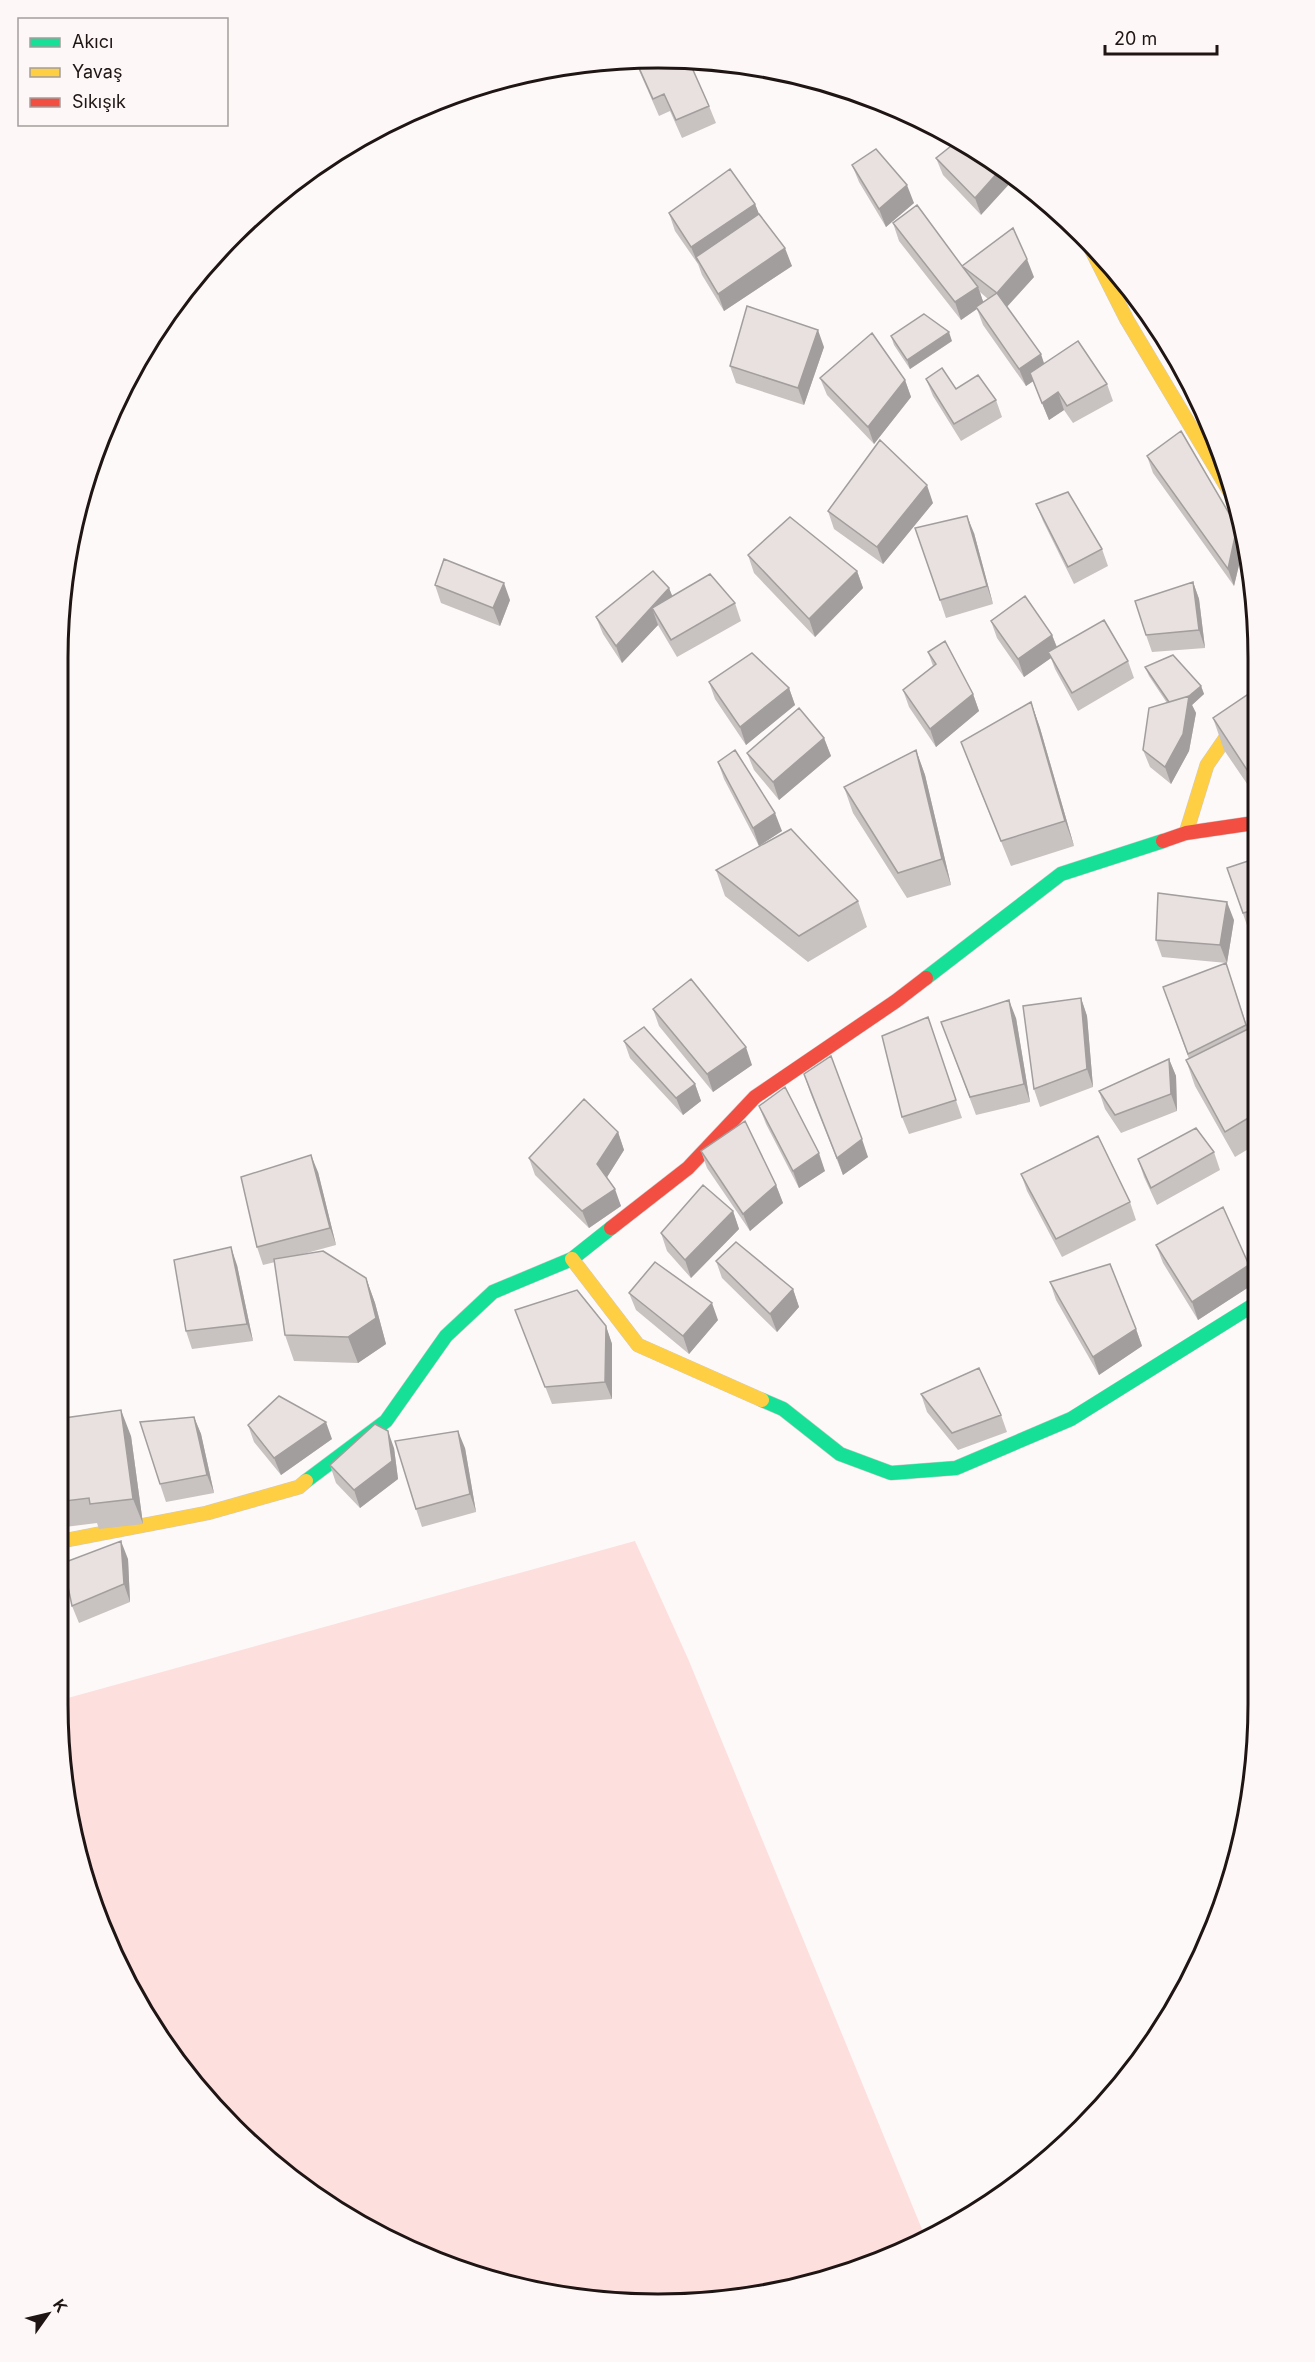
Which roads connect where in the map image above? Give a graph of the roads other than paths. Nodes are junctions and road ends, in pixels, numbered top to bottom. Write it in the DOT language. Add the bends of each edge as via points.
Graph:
graph roads {
  1 [pos="1100,267"];
  2 [pos="1217,470"];
  3 [pos="1248,705"];
  4 [pos="1248,824"];
  5 [pos="1186,833"];
  6 [pos="572,1259"];
  7 [pos="1248,1308"];
  8 [pos="68,1540"];
  1 -- 2 [label="street" via="1127,320"];
  3 -- 5 [label="street" via="1207,765"];
  4 -- 5 [label="street"];
  5 -- 6 [label="street" via="1061,874 896,1001 755,1097 688,1168"];
  6 -- 7 [label="street" via="638,1345 783,1409 840,1454 891,1473 956,1468 1071,1419"];
  6 -- 8 [label="street" via="494,1293 446,1336 386,1421 299,1487 207,1513"];
}
